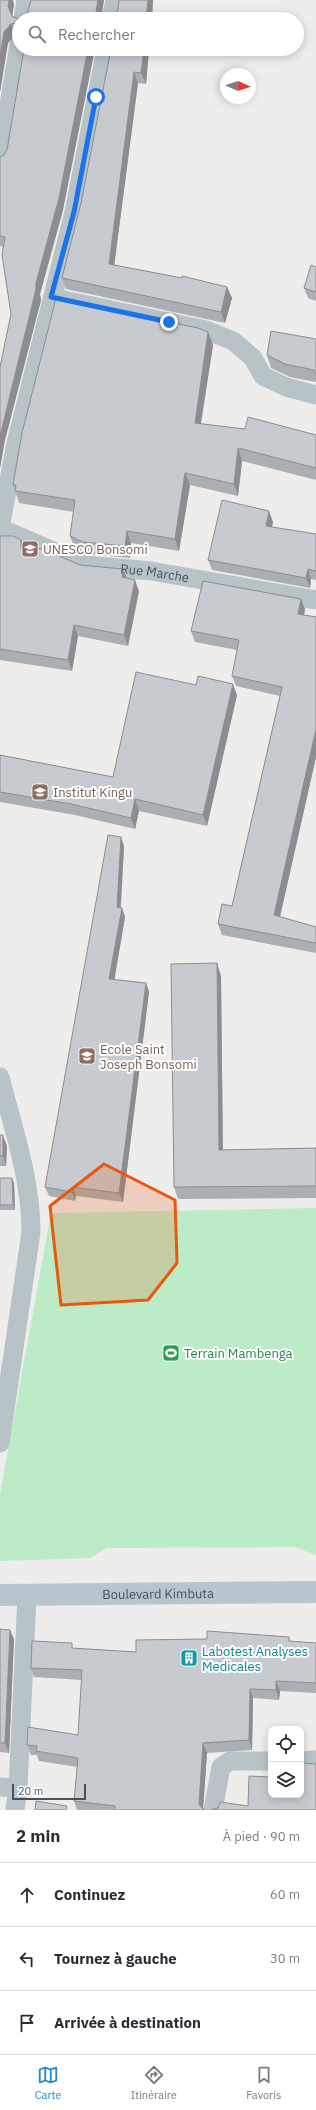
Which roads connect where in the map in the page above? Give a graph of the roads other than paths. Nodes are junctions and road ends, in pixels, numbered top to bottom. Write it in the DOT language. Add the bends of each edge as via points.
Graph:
graph roads {
  1 [pos="26,0"];
  2 [pos="115,0"];
  3 [pos="24,12"];
  4 [pos="112,12"];
  5 [pos="17,56"];
  6 [pos="105,56"];
  7 [pos="0,159"];
  8 [pos="51,297"];
  9 [pos="316,395"];
  10 [pos="0,528"];
  11 [pos="316,600"];
  12 [pos="0,1077"];
  13 [pos="0,1443"];
  14 [pos="316,1592"];
  15 [pos="0,1595"];
  16 [pos="27,1596"];
  17 [pos="316,1760"];
  18 [pos="268,1761"];
  19 [pos="304,1761"];
  20 [pos="9,1787"];
  21 [pos="14,1810"];
  22 [pos="213,1810"];
  1 -- 3 [label="street"];
  2 -- 4 [label="street"];
  5 -- 7 [label="street"];
  6 -- 8 [label="street" via="74,212"];
  8 -- 9 [label="street" via="206,330 232,341 253,358 263,376 286,387"];
  8 -- 10 [label="street" via="16,443"];
  10 -- 11 [label="street, Rue Marche" via="85,565 151,571"];
  12 -- 13 [label="street" via="31,1206 31,1232"];
  14 -- 16 [label="street, Boulevard Kimbuta"];
  15 -- 16 [label="street, Boulevard Kimbuta"];
  16 -- 20 [label="street"];
  17 -- 19 [label="street"];
  18 -- 22 [label="street" via="230,1761 221,1767"];
  20 -- 21 [label="street"];
}
